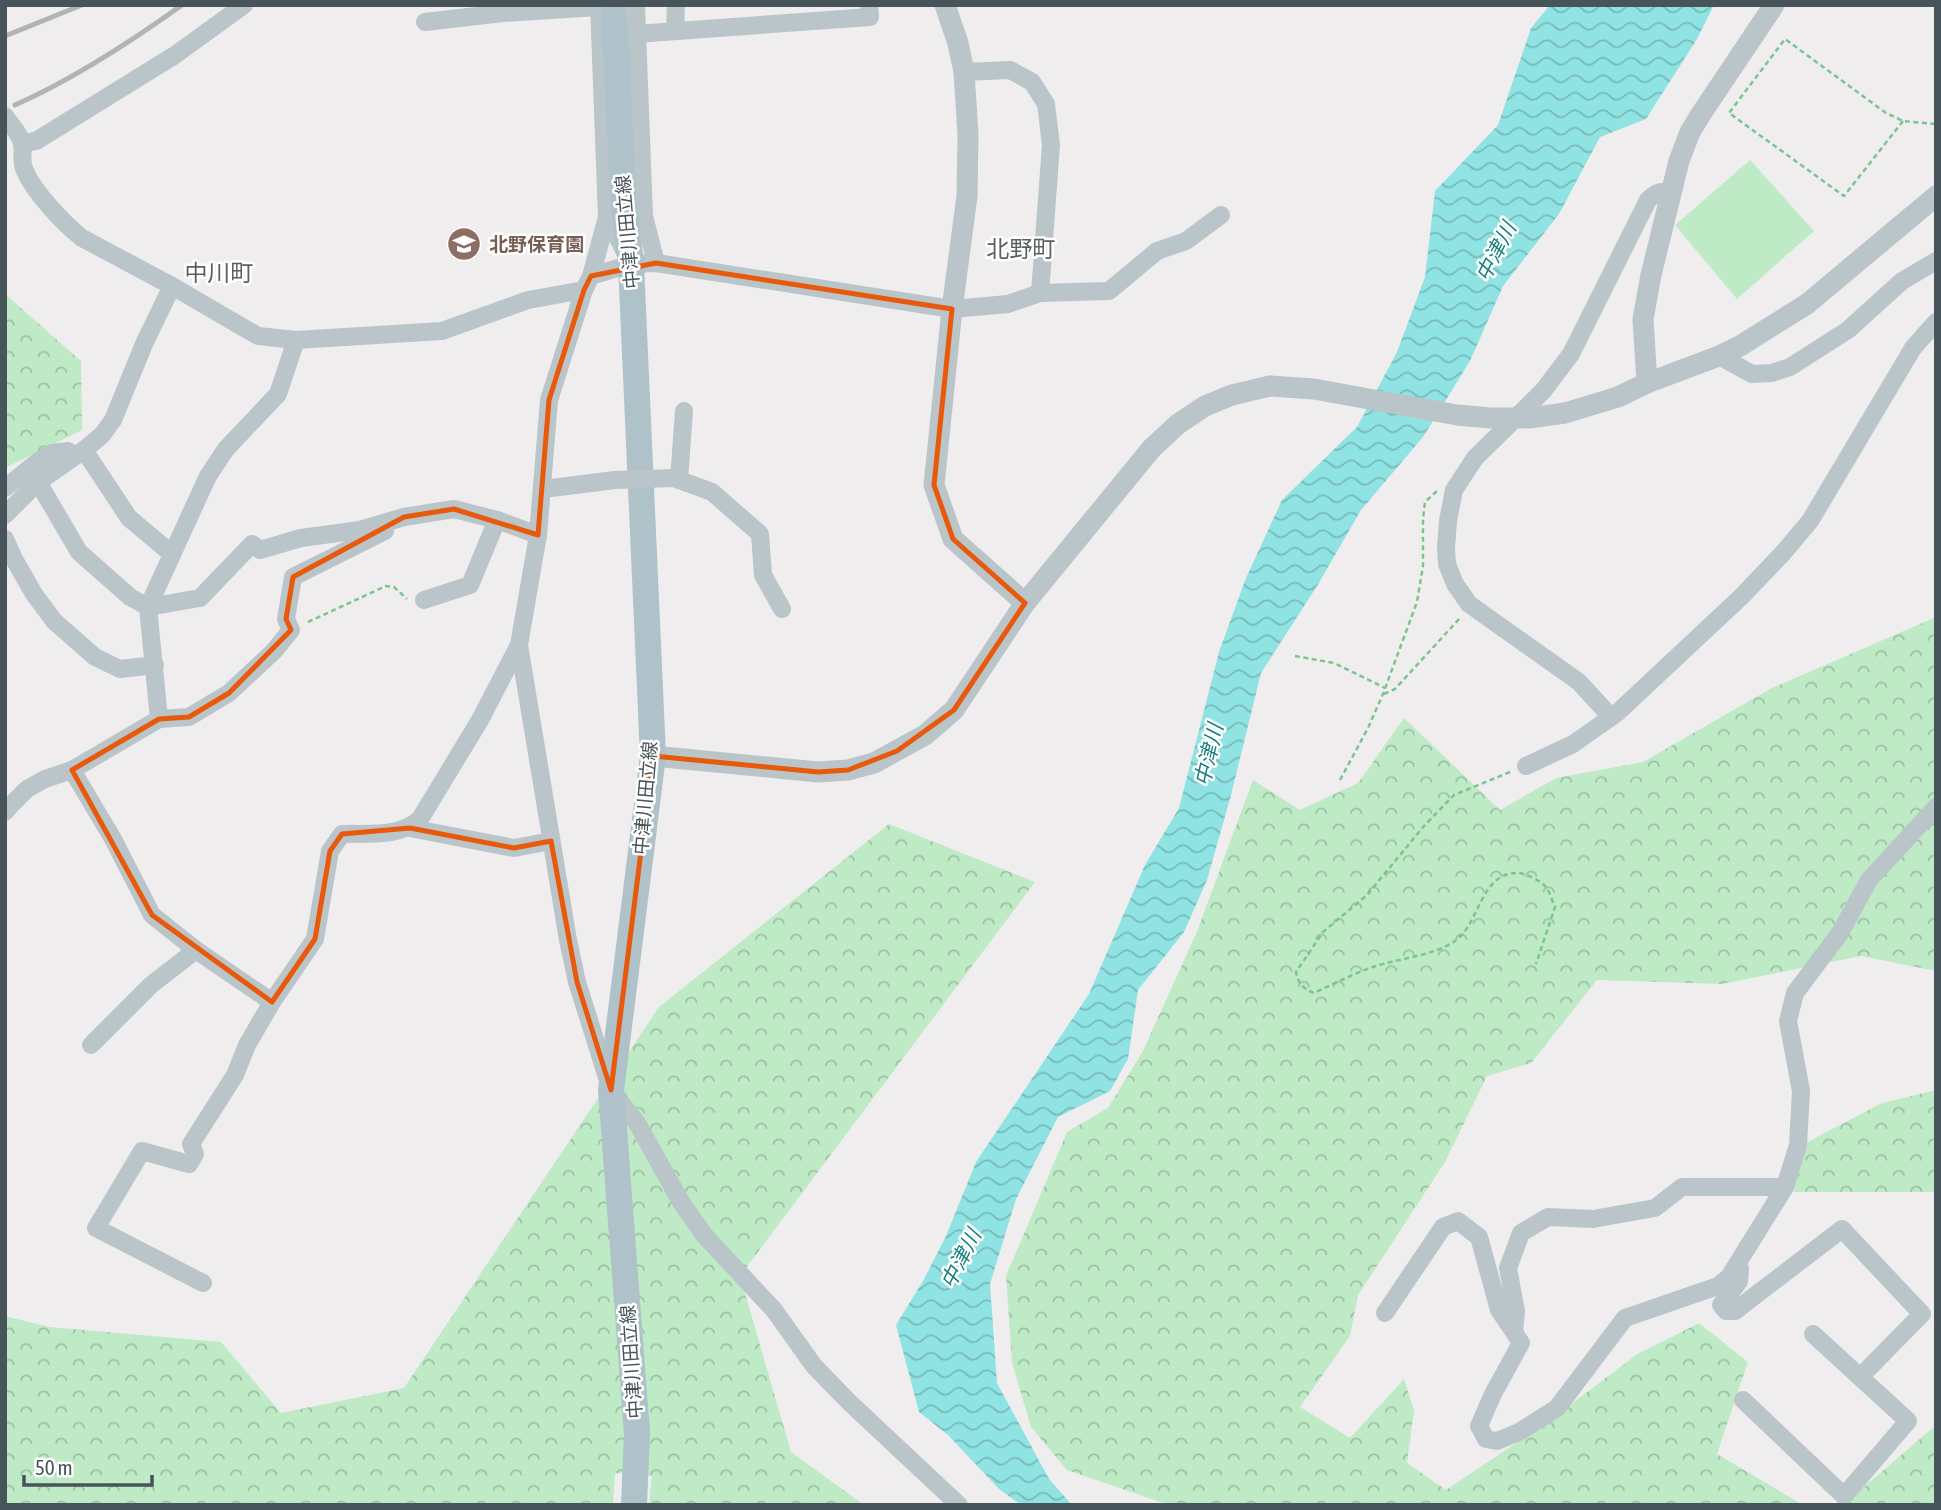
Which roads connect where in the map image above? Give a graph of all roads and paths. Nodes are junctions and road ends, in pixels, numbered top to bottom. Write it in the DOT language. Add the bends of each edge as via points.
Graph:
graph roads {
  1 [pos="244,5"];
  2 [pos="636,5"];
  3 [pos="676,5"];
  4 [pos="869,5"];
  5 [pos="946,5"];
  6 [pos="1774,5"];
  7 [pos="604,6"];
  8 [pos="425,22"];
  9 [pos="675,30"];
  10 [pos="636,34"];
  11 [pos="964,72"];
  12 [pos="5,116"];
  13 [pos="1903,121"];
  14 [pos="1936,124"];
  15 [pos="22,143"];
  16 [pos="1670,193"];
  17 [pos="1936,196"];
  18 [pos="1221,215"];
  19 [pos="607,217"];
  20 [pos="1936,261"];
  21 [pos="644,264"];
  22 [pos="587,283"];
  23 [pos="172,286"];
  24 [pos="1040,293"];
  25 [pos="952,309"];
  26 [pos="1936,322"];
  27 [pos="296,340"];
  28 [pos="1719,356"];
  29 [pos="1647,383"];
  30 [pos="684,411"];
  31 [pos="79,453"];
  32 [pos="676,479"];
  33 [pos="38,482"];
  34 [pos="5,488"];
  35 [pos="543,489"];
  36 [pos="1454,493"];
  37 [pos="5,515"];
  38 [pos="404,517"];
  39 [pos="497,520"];
  40 [pos="538,535"];
  41 [pos="5,540"];
  42 [pos="172,554"];
  43 [pos="424,600"];
  44 [pos="1025,603"];
  45 [pos="148,607"];
  46 [pos="1474,607"];
  47 [pos="782,609"];
  48 [pos="291,630"];
  49 [pos="519,645"];
  50 [pos="1295,656"];
  51 [pos="155,665"];
  52 [pos="1385,688"];
  53 [pos="1383,694"];
  54 [pos="1611,717"];
  55 [pos="159,719"];
  56 [pos="653,756"];
  57 [pos="1526,766"];
  58 [pos="72,770"];
  59 [pos="1340,779"];
  60 [pos="1936,807"];
  61 [pos="5,813"];
  62 [pos="410,828"];
  63 [pos="551,841"];
  64 [pos="196,950"];
  65 [pos="1536,964"];
  66 [pos="272,1002"];
  67 [pos="91,1045"];
  68 [pos="611,1090"];
  69 [pos="1786,1187"];
  70 [pos="1741,1259"];
  71 [pos="203,1283"];
  72 [pos="1385,1312"];
  73 [pos="1514,1332"];
  74 [pos="1813,1334"];
  75 [pos="1860,1377"];
  76 [pos="1743,1400"];
  77 [pos="634,1505"];
  78 [pos="959,1505"];
  1 -- 15 [label="street" via="152,70 36,141"];
  2 -- 10 [label="street"];
  3 -- 9 [label="street"];
  4 -- 9 [label="street" via="870,17"];
  5 -- 11 [label="street"];
  6 -- 16 [label="street" via="1690,131"];
  7 -- 8 [label="street"];
  7 -- 19 [label="street"];
  7 -- 21 [label="main road, 中津川田立線" via="623,196"];
  9 -- 10 [label="street"];
  10 -- 21 [label="street"];
  11 -- 24 [label="street" via="1010,70 1032,82 1046,104 1051,145"];
  11 -- 25 [label="street" via="967,197"];
  12 -- 15 [label="street"];
  13 -- 13 [label="path" via="1785,39 1729,113 1844,196"];
  13 -- 14 [label="path"];
  15 -- 23 [label="street" via="25,173 71,230"];
  16 -- 29 [label="street" via="1643,319"];
  16 -- 36 [label="street" via="1656,193 1648,200 1571,354 1544,391 1475,458"];
  17 -- 28 [label="street" via="1807,304"];
  18 -- 24 [label="street" via="1186,241 1157,251 1109,291"];
  19 -- 21 [label="street"];
  19 -- 22 [label="street"];
  20 -- 28 [label="street" via="1902,281 1847,330 1790,367 1752,374"];
  21 -- 22 [label="street"];
  21 -- 25 [label="street"];
  21 -- 56 [label="main road, 中津川田立線"];
  22 -- 27 [label="street" via="442,331"];
  22 -- 35 [label="street" via="549,400"];
  23 -- 27 [label="street" via="258,335"];
  23 -- 31 [label="street" via="113,420"];
  24 -- 25 [label="street" via="1008,304"];
  25 -- 44 [label="street" via="934,485 953,539"];
  26 -- 54 [label="street" via="1913,348 1810,522 1741,597"];
  27 -- 42 [label="street" via="278,394 226,449 208,476"];
  28 -- 29 [label="street"];
  29 -- 44 [label="street, bridge" via="1565,413 1529,418 1457,415 1314,389 1270,386 1232,395 1178,424 1152,449"];
  30 -- 32 [label="street"];
  31 -- 33 [label="street"];
  31 -- 34 [label="street" via="52,453"];
  31 -- 42 [label="street" via="129,518"];
  32 -- 35 [label="street, bridge" via="615,480"];
  32 -- 47 [label="street" via="712,492 760,534 763,575"];
  33 -- 37 [label="street"];
  33 -- 45 [label="street" via="79,552"];
  35 -- 40 [label="street"];
  36 -- 46 [label="street" via="1447,564 1455,584"];
  36 -- 52 [label="path" via="1437,491 1425,502 1421,584"];
  38 -- 39 [label="street" via="454,509"];
  38 -- 45 [label="street" via="260,550 251,544 200,598"];
  38 -- 48 [label="street" via="394,527 293,577 286,620"];
  39 -- 40 [label="street"];
  39 -- 43 [label="street" via="470,585"];
  40 -- 49 [label="street"];
  41 -- 51 [label="street" via="54,621 95,657 120,668"];
  42 -- 45 [label="street"];
  43 -- 48 [label="path" via="407,599 386,586"];
  44 -- 56 [label="street" via="954,710 925,735 874,763 818,772"];
  45 -- 51 [label="street"];
  46 -- 53 [label="path" via="1395,689"];
  46 -- 54 [label="street" via="1579,682"];
  48 -- 55 [label="street" via="229,693 189,717"];
  49 -- 62 [label="street" via="480,720"];
  49 -- 63 [label="street"];
  50 -- 52 [label="path" via="1334,663"];
  51 -- 55 [label="street"];
  52 -- 53 [label="path"];
  53 -- 59 [label="path"];
  54 -- 57 [label="street" via="1573,744"];
  55 -- 58 [label="street"];
  56 -- 68 [label="main road, 中津川田立線"];
  57 -- 65 [label="path" via="1454,794 1367,895 1323,932 1296,972 1298,981 1314,993 1372,967 1456,941 1491,886 1502,876 1519,873 1546,887 1555,907"];
  58 -- 61 [label="street" via="27,789"];
  58 -- 64 [label="street" via="152,915"];
  60 -- 69 [label="street" via="1869,880 1839,933 1795,993 1788,1021 1801,1091 1798,1145"];
  62 -- 63 [label="street" via="514,848"];
  62 -- 66 [label="street" via="342,834 330,851 315,939"];
  63 -- 68 [label="street" via="577,982"];
  64 -- 66 [label="street"];
  64 -- 67 [label="street" via="151,985"];
  66 -- 71 [label="street" via="235,1075 191,1143 195,1154 189,1164 142,1151 96,1228"];
  68 -- 77 [label="main road, 中津川田立線" via="637,1433"];
  68 -- 78 [label="street" via="637,1123 705,1236 774,1310 814,1366"];
  69 -- 70 [label="street"];
  69 -- 73 [label="street" via="1682,1187 1655,1208 1593,1219 1548,1217 1521,1233 1508,1268 1516,1311"];
  70 -- 73 [label="street" via="1718,1286 1625,1318 1557,1408 1497,1441 1486,1438 1479,1426 1521,1343"];
  70 -- 75 [label="street" via="1739,1281 1721,1306 1726,1311 1735,1311 1842,1229 1922,1314"];
  72 -- 73 [label="street" via="1443,1227 1458,1221 1479,1237 1499,1310"];
  74 -- 75 [label="street"];
  75 -- 76 [label="street" via="1908,1421 1844,1496"];
}
